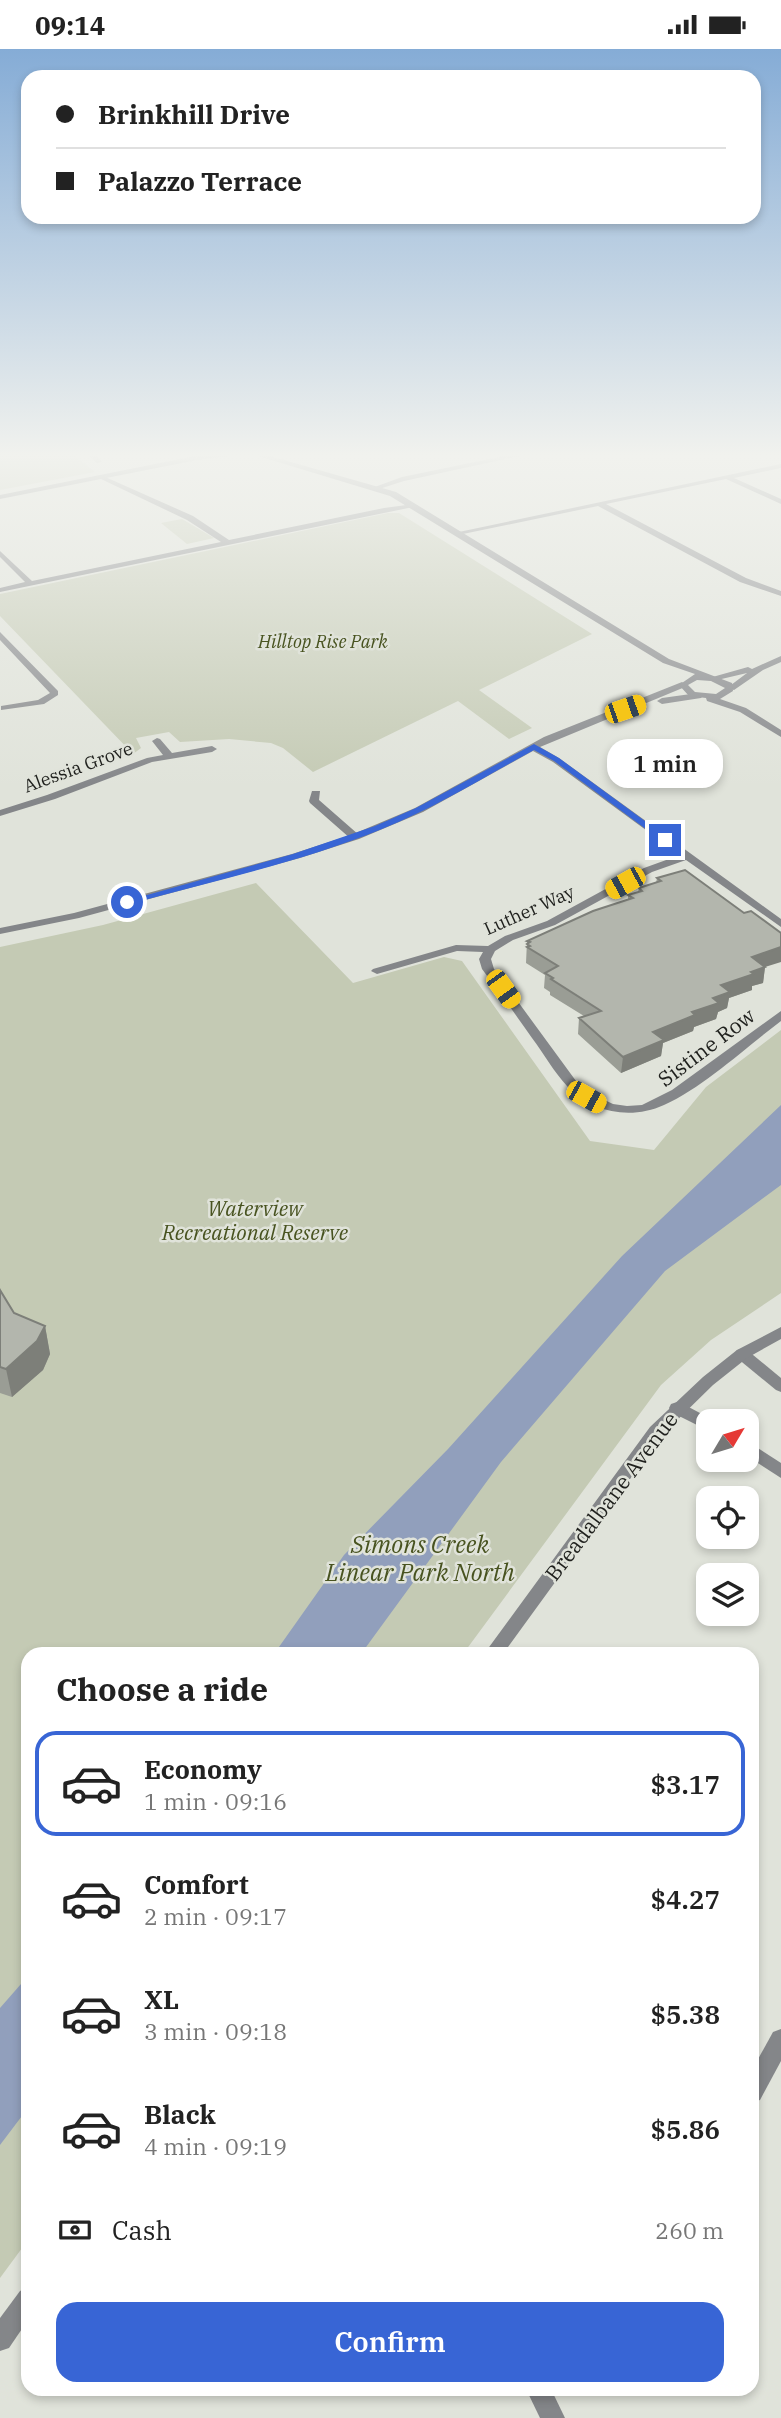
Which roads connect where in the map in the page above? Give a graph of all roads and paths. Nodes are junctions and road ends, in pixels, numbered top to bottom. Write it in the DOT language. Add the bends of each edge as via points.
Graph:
graph roads {
  1 [pos="14,567"];
  2 [pos="115,567"];
  3 [pos="513,567"];
  4 [pos="718,567"];
  5 [pos="32,584"];
  6 [pos="0,590"];
  7 [pos="781,594"];
  8 [pos="0,635"];
  9 [pos="781,659"];
  10 [pos="666,661"];
  11 [pos="760,668"];
  12 [pos="711,677"];
  13 [pos="682,685"];
  14 [pos="731,689"];
  15 [pos="701,696"];
  16 [pos="640,704"];
  17 [pos="2,708"];
  18 [pos="743,711"];
  19 [pos="781,734"];
  20 [pos="157,741"];
  21 [pos="534,747"];
  22 [pos="212,749"];
  23 [pos="169,756"];
  24 [pos="316,793"];
  25 [pos="0,813"];
  26 [pos="355,837"];
  27 [pos="687,856"];
  28 [pos="781,924"];
  29 [pos="0,931"];
  30 [pos="490,949"];
  31 [pos="377,971"];
  32 [pos="781,1015"];
  33 [pos="781,1332"];
  34 [pos="742,1355"];
  35 [pos="781,1386"];
  36 [pos="677,1408"];
  37 [pos="696,1418"];
  38 [pos="760,1457"];
  39 [pos="781,1472"];
  40 [pos="499,1647"];
  41 [pos="781,2040"];
  42 [pos="759,2079"];
  43 [pos="21,2309"];
  44 [pos="0,2339"];
  45 [pos="542,2396"];
  46 [pos="554,2418"];
  1 -- 5 [label="street"];
  2 -- 5 [label="street"];
  3 -- 10 [label="street"];
  4 -- 7 [label="street"];
  5 -- 6 [label="street"];
  8 -- 17 [label="street" via="55,693 34,704"];
  9 -- 11 [label="street"];
  10 -- 12 [label="street"];
  10 -- 13 [label="street"];
  11 -- 12 [label="street"];
  11 -- 14 [label="street"];
  12 -- 13 [label="street" via="695,677"];
  12 -- 14 [label="street"];
  13 -- 15 [label="street" via="687,692"];
  13 -- 16 [label="street"];
  14 -- 15 [label="street" via="718,697"];
  14 -- 18 [label="street"];
  15 -- 16 [label="street"];
  15 -- 18 [label="street"];
  16 -- 21 [label="street"];
  18 -- 19 [label="street"];
  20 -- 23 [label="street, Alessia Grove"];
  21 -- 26 [label="street" via="419,810"];
  21 -- 27 [label="street"];
  22 -- 23 [label="street, Alessia Grove"];
  23 -- 25 [label="street, Alessia Grove"];
  24 -- 26 [label="street" via="314,801"];
  26 -- 29 [label="street" via="75,916"];
  27 -- 28 [label="street"];
  27 -- 30 [label="street, Luther Way" via="648,870 551,923"];
  30 -- 31 [label="street, Luther Way" via="456,948"];
  30 -- 32 [label="street, Sistine Row" via="485,958 488,969 572,1084 586,1097 616,1109 648,1108 670,1099"];
  33 -- 34 [label="street, Breadalbane Avenue"];
  34 -- 35 [label="street"];
  34 -- 36 [label="street, Breadalbane Avenue"];
  36 -- 37 [label="street"];
  36 -- 40 [label="street, Breadalbane Avenue" via="616,1482"];
  38 -- 39 [label="street"];
  41 -- 42 [label="street"];
  43 -- 44 [label="street"];
  45 -- 46 [label="street"];
}
